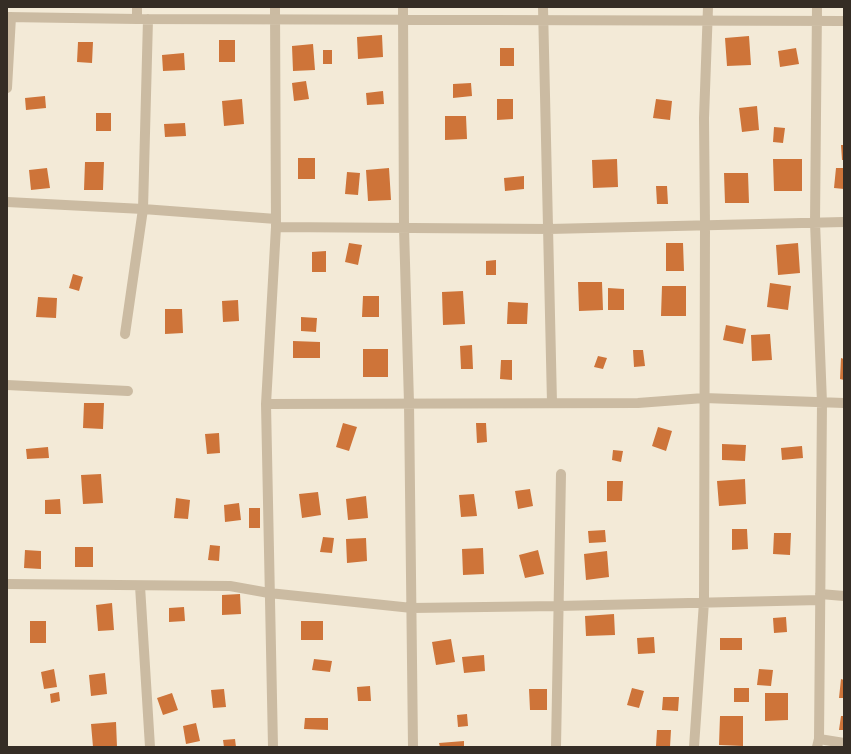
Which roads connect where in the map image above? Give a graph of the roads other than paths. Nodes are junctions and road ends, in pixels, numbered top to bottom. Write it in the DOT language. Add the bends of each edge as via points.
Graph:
graph roads {
  1 [pos="137,7"];
  2 [pos="274,7"];
  3 [pos="403,7"];
  4 [pos="543,7"];
  5 [pos="708,7"];
  6 [pos="817,7"];
  7 [pos="9,17"];
  8 [pos="137,19"];
  9 [pos="148,19"];
  10 [pos="275,20"];
  11 [pos="402,20"];
  12 [pos="543,20"];
  13 [pos="708,21"];
  14 [pos="816,21"];
  15 [pos="844,21"];
  16 [pos="7,88"];
  17 [pos="7,202"];
  18 [pos="144,209"];
  19 [pos="815,222"];
  20 [pos="844,222"];
  21 [pos="276,223"];
  22 [pos="705,225"];
  23 [pos="404,228"];
  24 [pos="549,229"];
  25 [pos="125,334"];
  26 [pos="7,385"];
  27 [pos="128,391"];
  28 [pos="704,398"];
  29 [pos="408,403"];
  30 [pos="552,403"];
  31 [pos="822,403"];
  32 [pos="844,403"];
  33 [pos="266,404"];
  34 [pos="561,474"];
  35 [pos="7,584"];
  36 [pos="140,586"];
  37 [pos="269,593"];
  38 [pos="844,596"];
  39 [pos="820,597"];
  40 [pos="704,602"];
  41 [pos="558,606"];
  42 [pos="412,608"];
  43 [pos="818,743"];
  44 [pos="844,743"];
  45 [pos="150,747"];
  46 [pos="273,747"];
  47 [pos="414,747"];
  48 [pos="556,747"];
  49 [pos="694,747"];
  1 -- 8 [label="street"];
  2 -- 10 [label="street"];
  3 -- 11 [label="street"];
  4 -- 12 [label="street"];
  5 -- 13 [label="street"];
  6 -- 14 [label="street"];
  7 -- 8 [label="street"];
  7 -- 16 [label="street"];
  8 -- 9 [label="street"];
  9 -- 10 [label="street"];
  9 -- 18 [label="street"];
  10 -- 11 [label="street"];
  10 -- 21 [label="street"];
  11 -- 12 [label="street"];
  11 -- 23 [label="street"];
  12 -- 13 [label="street"];
  12 -- 24 [label="street"];
  13 -- 14 [label="street"];
  13 -- 22 [label="street" via="704,118"];
  14 -- 15 [label="street"];
  14 -- 19 [label="street"];
  17 -- 18 [label="street"];
  18 -- 21 [label="street"];
  18 -- 25 [label="street"];
  19 -- 20 [label="street"];
  19 -- 22 [label="street"];
  19 -- 31 [label="street"];
  21 -- 23 [label="street"];
  21 -- 33 [label="street"];
  22 -- 24 [label="street"];
  22 -- 28 [label="street"];
  23 -- 24 [label="street"];
  23 -- 29 [label="street"];
  24 -- 30 [label="street"];
  26 -- 27 [label="street"];
  28 -- 30 [label="street" via="638,403"];
  28 -- 31 [label="street"];
  28 -- 40 [label="street"];
  29 -- 30 [label="street"];
  29 -- 33 [label="street"];
  29 -- 42 [label="street"];
  31 -- 32 [label="street"];
  31 -- 39 [label="street"];
  33 -- 37 [label="street"];
  34 -- 41 [label="street"];
  35 -- 36 [label="street"];
  36 -- 37 [label="street" via="230,586"];
  36 -- 45 [label="street"];
  37 -- 42 [label="street"];
  37 -- 46 [label="street"];
  38 -- 39 [label="street"];
  39 -- 40 [label="street"];
  39 -- 43 [label="street"];
  40 -- 41 [label="street"];
  40 -- 49 [label="street"];
  41 -- 42 [label="street"];
  41 -- 48 [label="street"];
  42 -- 47 [label="street"];
  43 -- 44 [label="street"];
}
